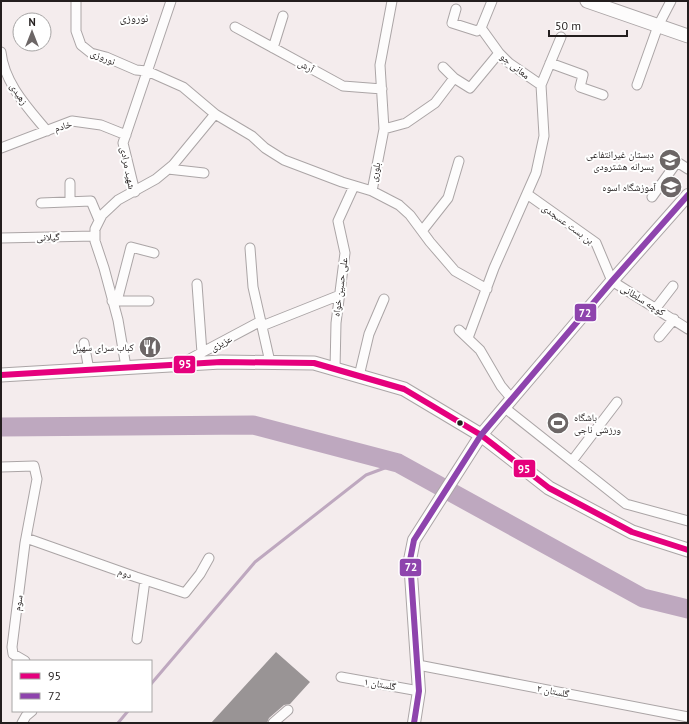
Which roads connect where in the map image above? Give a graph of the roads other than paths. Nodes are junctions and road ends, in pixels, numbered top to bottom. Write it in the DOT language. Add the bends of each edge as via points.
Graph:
graph roads {
  1 [pos="76,1"];
  2 [pos="171,1"];
  3 [pos="392,1"];
  4 [pos="492,1"];
  5 [pos="587,1"];
  6 [pos="670,1"];
  7 [pos="456,9"];
  8 [pos="283,16"];
  9 [pos="658,26"];
  10 [pos="235,27"];
  11 [pos="481,28"];
  12 [pos="688,36"];
  13 [pos="561,38"];
  14 [pos="273,48"];
  15 [pos="1,52"];
  16 [pos="499,53"];
  17 [pos="550,64"];
  18 [pos="443,67"];
  19 [pos="147,71"];
  20 [pos="454,78"];
  21 [pos="541,85"];
  22 [pos="637,85"];
  23 [pos="382,90"];
  24 [pos="603,96"];
  25 [pos="215,114"];
  26 [pos="384,129"];
  27 [pos="47,131"];
  28 [pos="126,135"];
  29 [pos="1,148"];
  30 [pos="459,161"];
  31 [pos="168,169"];
  32 [pos="688,169"];
  33 [pos="204,173"];
  34 [pos="70,183"];
  35 [pos="354,186"];
  36 [pos="372,191"];
  37 [pos="134,192"];
  38 [pos="527,194"];
  39 [pos="688,195"];
  40 [pos="652,197"];
  41 [pos="41,202"];
  42 [pos="70,202"];
  43 [pos="99,220"];
  44 [pos="422,231"];
  45 [pos="95,236"];
  46 [pos="1,238"];
  47 [pos="250,248"];
  48 [pos="154,253"];
  49 [pos="612,281"];
  50 [pos="197,284"];
  51 [pos="674,286"];
  52 [pos="486,289"];
  53 [pos="340,295"];
  54 [pos="384,299"];
  55 [pos="115,301"];
  56 [pos="149,301"];
  57 [pos="656,308"];
  58 [pos="674,319"];
  59 [pos="261,324"];
  60 [pos="688,329"];
  61 [pos="459,330"];
  62 [pos="660,337"];
  63 [pos="468,338"];
  64 [pos="84,343"];
  65 [pos="202,353"];
  66 [pos="270,362"];
  67 [pos="181,364"];
  68 [pos="126,367"];
  69 [pos="335,369"];
  70 [pos="89,370"];
  71 [pos="1,375"];
  72 [pos="358,376"];
  73 [pos="617,402"];
  74 [pos="509,403"];
  75 [pos="481,435"];
  76 [pos="572,461"];
  77 [pos="1,467"];
  78 [pos="688,521"];
  79 [pos="26,538"];
  80 [pos="688,550"];
  81 [pos="209,558"];
  82 [pos="145,580"];
  83 [pos="137,639"];
  84 [pos="23,660"];
  85 [pos="418,665"];
  86 [pos="341,677"];
  87 [pos="419,691"];
  88 [pos="288,710"];
  89 [pos="31,712"];
  90 [pos="688,717"];
  91 [pos="22,723"];
  92 [pos="273,723"];
  93 [pos="414,723"];
  1 -- 19 [label="street, نوروزی" via="76,31 81,44 91,53 136,70"];
  2 -- 19 [label="street, شهید مرادی"];
  3 -- 23 [label="street, بلوری" via="380,64"];
  4 -- 11 [label="street"];
  5 -- 9 [label="main road"];
  6 -- 9 [label="street"];
  7 -- 11 [label="street" via="452,23 477,31"];
  8 -- 14 [label="street"];
  9 -- 12 [label="main road"];
  9 -- 22 [label="street"];
  10 -- 14 [label="street, آرش"];
  11 -- 16 [label="street, معانی جو"];
  13 -- 17 [label="street"];
  14 -- 23 [label="street, آرش" via="344,86"];
  15 -- 27 [label="street, زهیدی" via="2,65 20,99"];
  16 -- 20 [label="street" via="470,88"];
  16 -- 21 [label="street, معانی جو" via="509,64"];
  17 -- 21 [label="street"];
  17 -- 24 [label="street" via="583,75 580,87"];
  18 -- 20 [label="street"];
  19 -- 25 [label="street, نوروزی" via="182,87"];
  19 -- 28 [label="street, شهید مرادی"];
  20 -- 26 [label="street" via="435,103 406,123"];
  21 -- 38 [label="street" via="544,136 536,173"];
  23 -- 26 [label="street, بلوری"];
  25 -- 31 [label="street"];
  25 -- 35 [label="street, نوروزی" via="252,136 284,160"];
  26 -- 36 [label="street, بلوری"];
  27 -- 28 [label="street, خادم" via="72,121 101,125"];
  27 -- 29 [label="street, خادم"];
  28 -- 37 [label="street, شهید مرادی" via="123,143"];
  30 -- 44 [label="street" via="448,198"];
  31 -- 33 [label="street"];
  31 -- 37 [label="street"];
  32 -- 40 [label="street" via="677,162"];
  34 -- 42 [label="street"];
  35 -- 36 [label="street, نوروزی"];
  35 -- 53 [label="street, علی حسین خواه" via="338,221 345,253"];
  36 -- 44 [label="street, بلوری" via="399,205"];
  37 -- 43 [label="street, شهید مرادی" via="118,200"];
  38 -- 49 [label="street, بن بست عسجدی" via="596,243"];
  38 -- 52 [label="street"];
  39 -- 49 [label="street"];
  41 -- 42 [label="street"];
  42 -- 43 [label="street" via="91,201"];
  43 -- 45 [label="street, شهید مرادی"];
  44 -- 52 [label="street, بلوری" via="455,270"];
  45 -- 46 [label="street, گیلانی"];
  45 -- 55 [label="street, شهید مرادی"];
  47 -- 59 [label="street" via="253,287"];
  48 -- 55 [label="street" via="131,247"];
  49 -- 57 [label="street, کوچه سلطانی"];
  49 -- 74 [label="street"];
  50 -- 65 [label="street"];
  51 -- 57 [label="street"];
  52 -- 63 [label="street"];
  53 -- 59 [label="street, عزیزی"];
  53 -- 69 [label="street, علی حسین خواه" via="336,323"];
  54 -- 72 [label="street" via="369,334"];
  55 -- 56 [label="street"];
  55 -- 68 [label="street, شهید مرادی"];
  57 -- 58 [label="street, کوچه سلطانی"];
  58 -- 60 [label="street, کوچه سلطانی"];
  58 -- 62 [label="street, کوچه سلطانی"];
  59 -- 65 [label="street, عزیزی"];
  59 -- 66 [label="street"];
  61 -- 63 [label="street"];
  63 -- 74 [label="street" via="480,350"];
  64 -- 70 [label="street"];
  65 -- 67 [label="street, عزیزی"];
  66 -- 67 [label="main road"];
  66 -- 69 [label="main road" via="314,363"];
  67 -- 68 [label="main road"];
  68 -- 70 [label="main road"];
  69 -- 72 [label="main road"];
  70 -- 71 [label="main road"];
  72 -- 75 [label="main road" via="404,389"];
  73 -- 76 [label="street"];
  74 -- 75 [label="street"];
  74 -- 76 [label="street"];
  75 -- 80 [label="main road" via="549,488 632,532"];
  75 -- 85 [label="street" via="418,534 412,548 410,560"];
  76 -- 78 [label="street" via="626,504"];
  77 -- 79 [label="street" via="34,466 37,479"];
  79 -- 82 [label="street, دوم"];
  79 -- 84 [label="street, سوم" via="12,647 13,654"];
  81 -- 82 [label="street, دوم" via="185,592"];
  82 -- 83 [label="street"];
  85 -- 87 [label="street"];
  85 -- 90 [label="street, گلستان ۲"];
  86 -- 87 [label="street, گلستان ۱"];
  87 -- 93 [label="street"];
  88 -- 92 [label="street"];
  89 -- 91 [label="street"];
}
